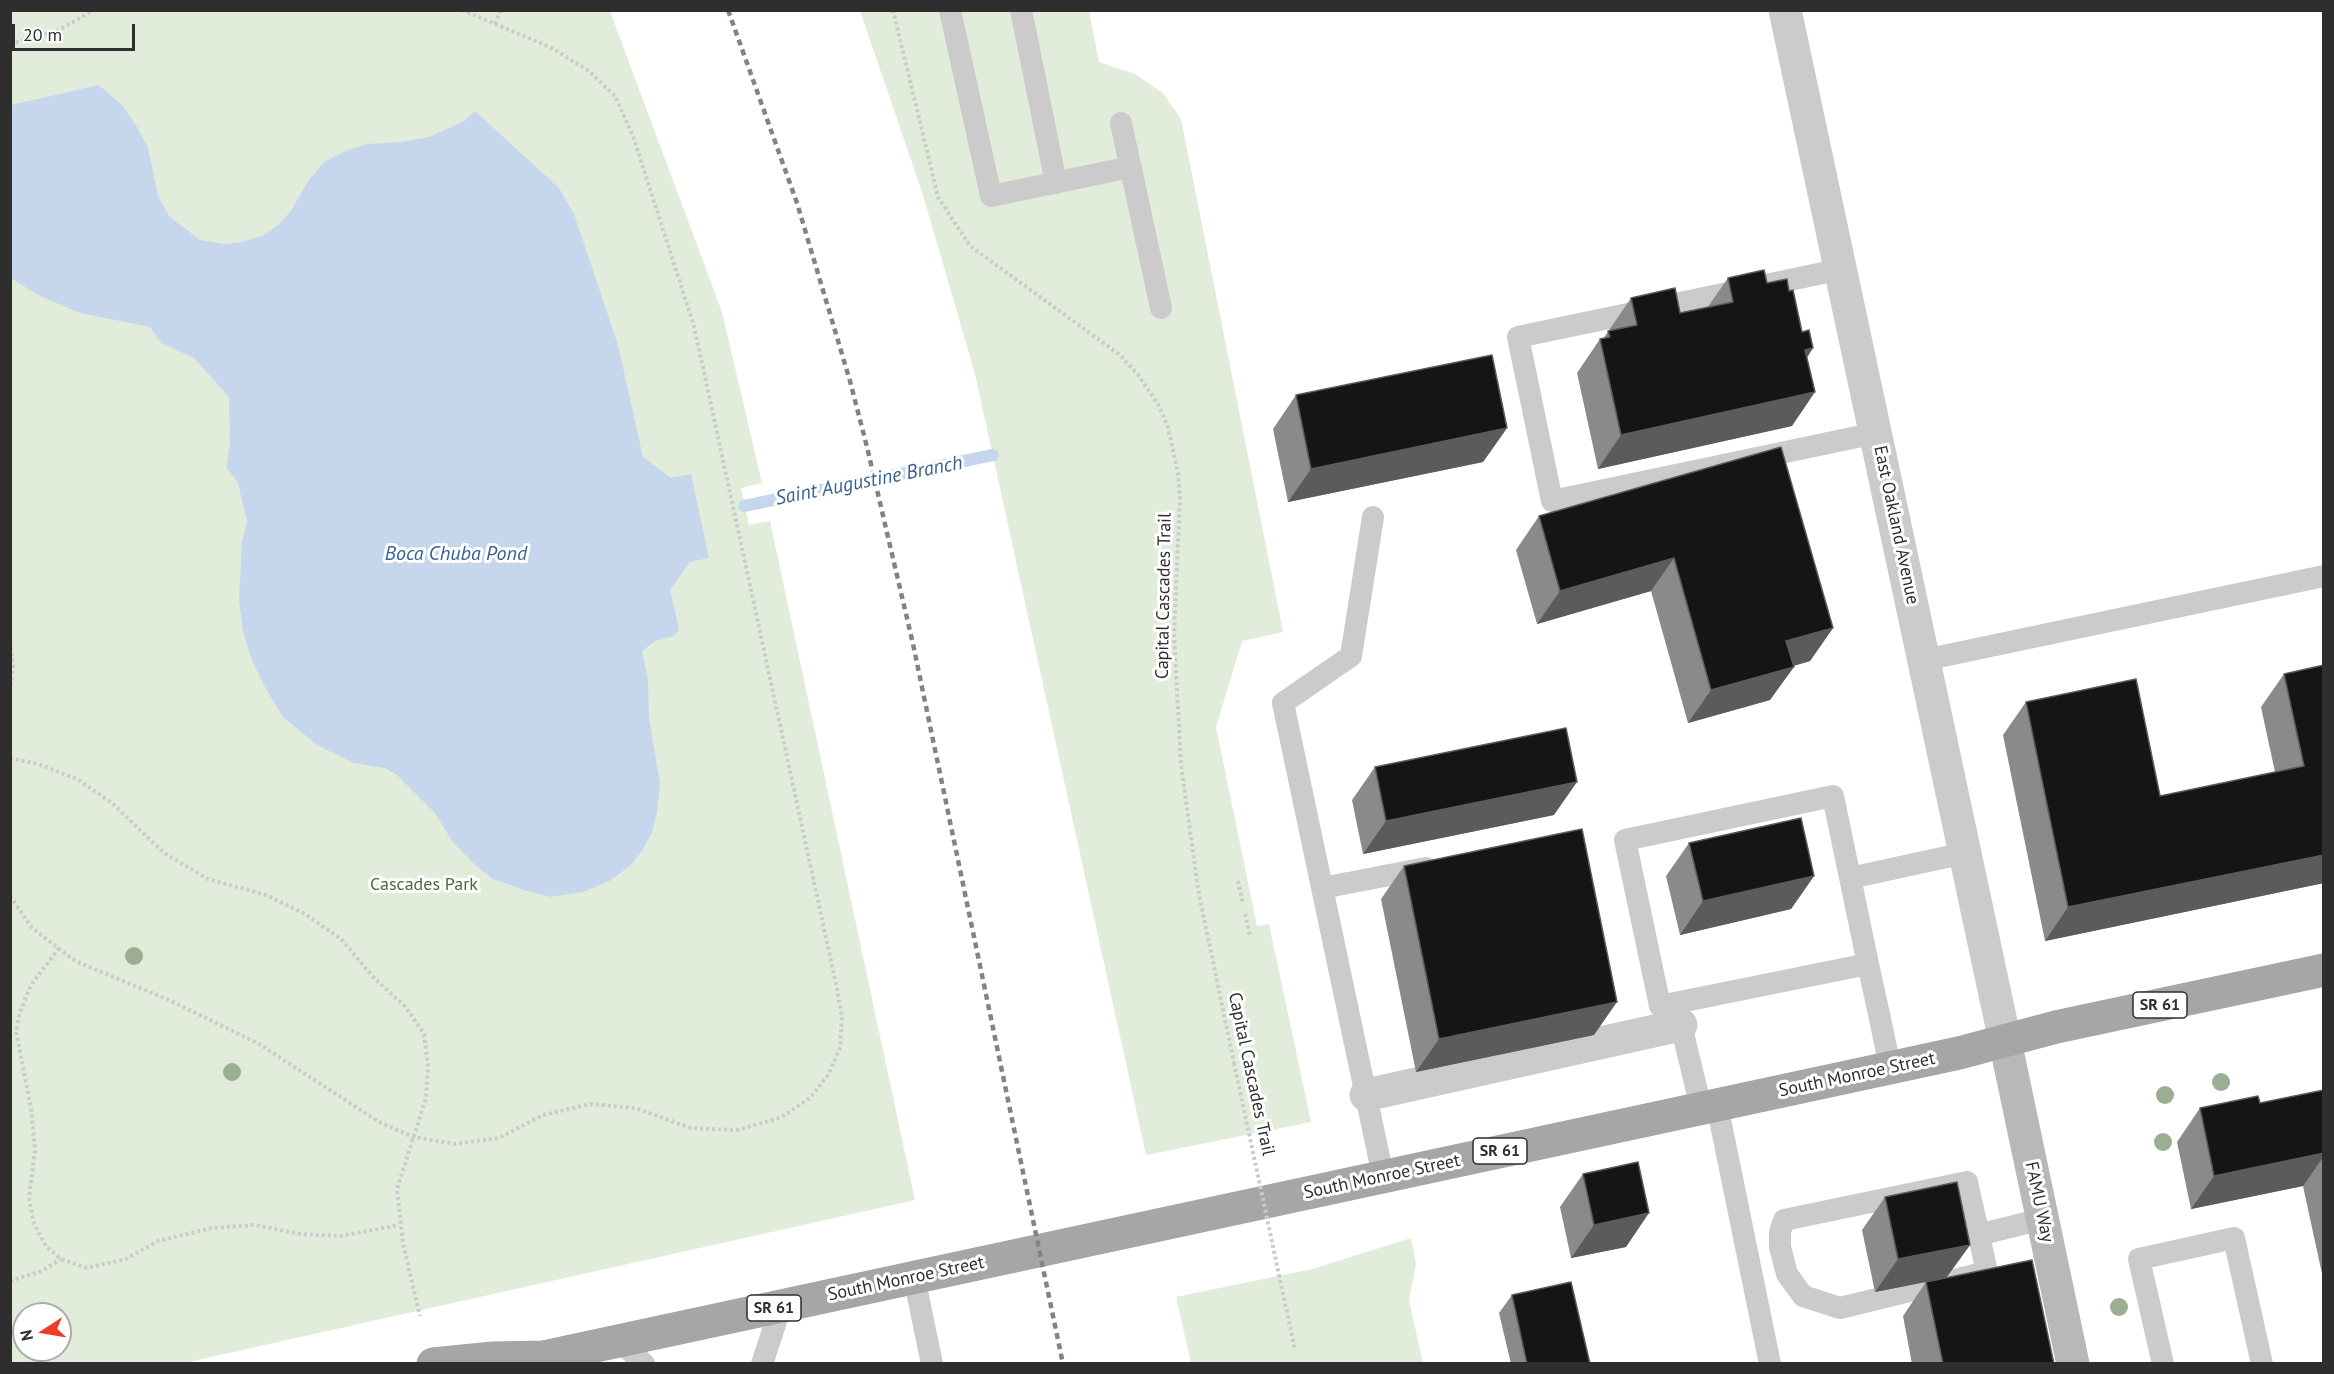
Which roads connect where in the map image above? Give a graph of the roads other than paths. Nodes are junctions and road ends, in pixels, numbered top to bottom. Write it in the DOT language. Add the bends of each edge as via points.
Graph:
graph roads {
  1 [pos="950,10"];
  2 [pos="1020,10"];
  3 [pos="1785,10"];
  4 [pos="1121,123"];
  5 [pos="1131,167"];
  6 [pos="1056,183"];
  7 [pos="1842,269"];
  8 [pos="1161,308"];
  9 [pos="1876,433"];
  10 [pos="1374,517"];
  11 [pos="2324,576"];
  12 [pos="1924,660"];
  13 [pos="1965,853"];
  14 [pos="1451,864"];
  15 [pos="1850,878"];
  16 [pos="1322,888"];
  17 [pos="1868,964"];
  18 [pos="2324,970"];
  19 [pos="1678,1013"];
  20 [pos="2005,1041"];
  21 [pos="1890,1067"];
  22 [pos="1366,1095"];
  23 [pos="1709,1107"];
  24 [pos="1383,1176"];
  25 [pos="2042,1219"];
  26 [pos="1978,1235"];
  27 [pos="914,1277"];
  28 [pos="781,1306"];
  29 [pos="599,1350"];
  30 [pos="537,1360"];
  31 [pos="433,1364"];
  32 [pos="644,1364"];
  33 [pos="762,1364"];
  34 [pos="932,1364"];
  35 [pos="1770,1364"];
  36 [pos="2073,1364"];
  37 [pos="2163,1364"];
  38 [pos="2262,1364"];
  1 -- 6 [label="lane" via="991,196"];
  2 -- 6 [label="lane"];
  3 -- 7 [label="street, East Oakland Avenue"];
  4 -- 5 [label="lane"];
  5 -- 6 [label="lane"];
  5 -- 8 [label="lane"];
  7 -- 9 [label="street, East Oakland Avenue"];
  7 -- 9 [label="lane" via="1518,337 1552,501"];
  9 -- 12 [label="street, East Oakland Avenue"];
  10 -- 16 [label="lane" via="1351,656 1283,703"];
  11 -- 12 [label="lane"];
  12 -- 13 [label="street, East Oakland Avenue"];
  13 -- 15 [label="lane"];
  13 -- 20 [label="street, East Oakland Avenue"];
  14 -- 16 [label="lane"];
  15 -- 17 [label="lane"];
  15 -- 19 [label="lane" via="1833,796 1625,840 1660,1006"];
  16 -- 22 [label="lane"];
  17 -- 19 [label="lane"];
  17 -- 21 [label="lane"];
  18 -- 20 [label="main road, South Monroe Street / SR 61"];
  19 -- 22 [label="street"];
  19 -- 23 [label="lane"];
  20 -- 21 [label="main road, South Monroe Street / SR 61"];
  20 -- 25 [label="street, FAMU Way"];
  21 -- 23 [label="main road, South Monroe Street / SR 61"];
  22 -- 24 [label="lane"];
  23 -- 24 [label="main road, South Monroe Street / SR 61"];
  23 -- 35 [label="lane"];
  24 -- 27 [label="main road, South Monroe Street / SR 61"];
  25 -- 26 [label="lane"];
  25 -- 36 [label="street, FAMU Way"];
  26 -- 26 [label="lane" via="1967,1182 1784,1220 1780,1247 1787,1274 1803,1296 1840,1308 1987,1272"];
  27 -- 28 [label="main road, South Monroe Street / SR 61"];
  27 -- 34 [label="lane"];
  28 -- 29 [label="main road, South Monroe Street / SR 61"];
  28 -- 33 [label="lane"];
  29 -- 30 [label="main road, South Monroe Street / SR 61"];
  29 -- 32 [label="lane"];
  30 -- 31 [label="main road, South Monroe Street / SR 61" via="493,1358"];
  37 -- 38 [label="lane" via="2139,1259 2234,1238"];
}
